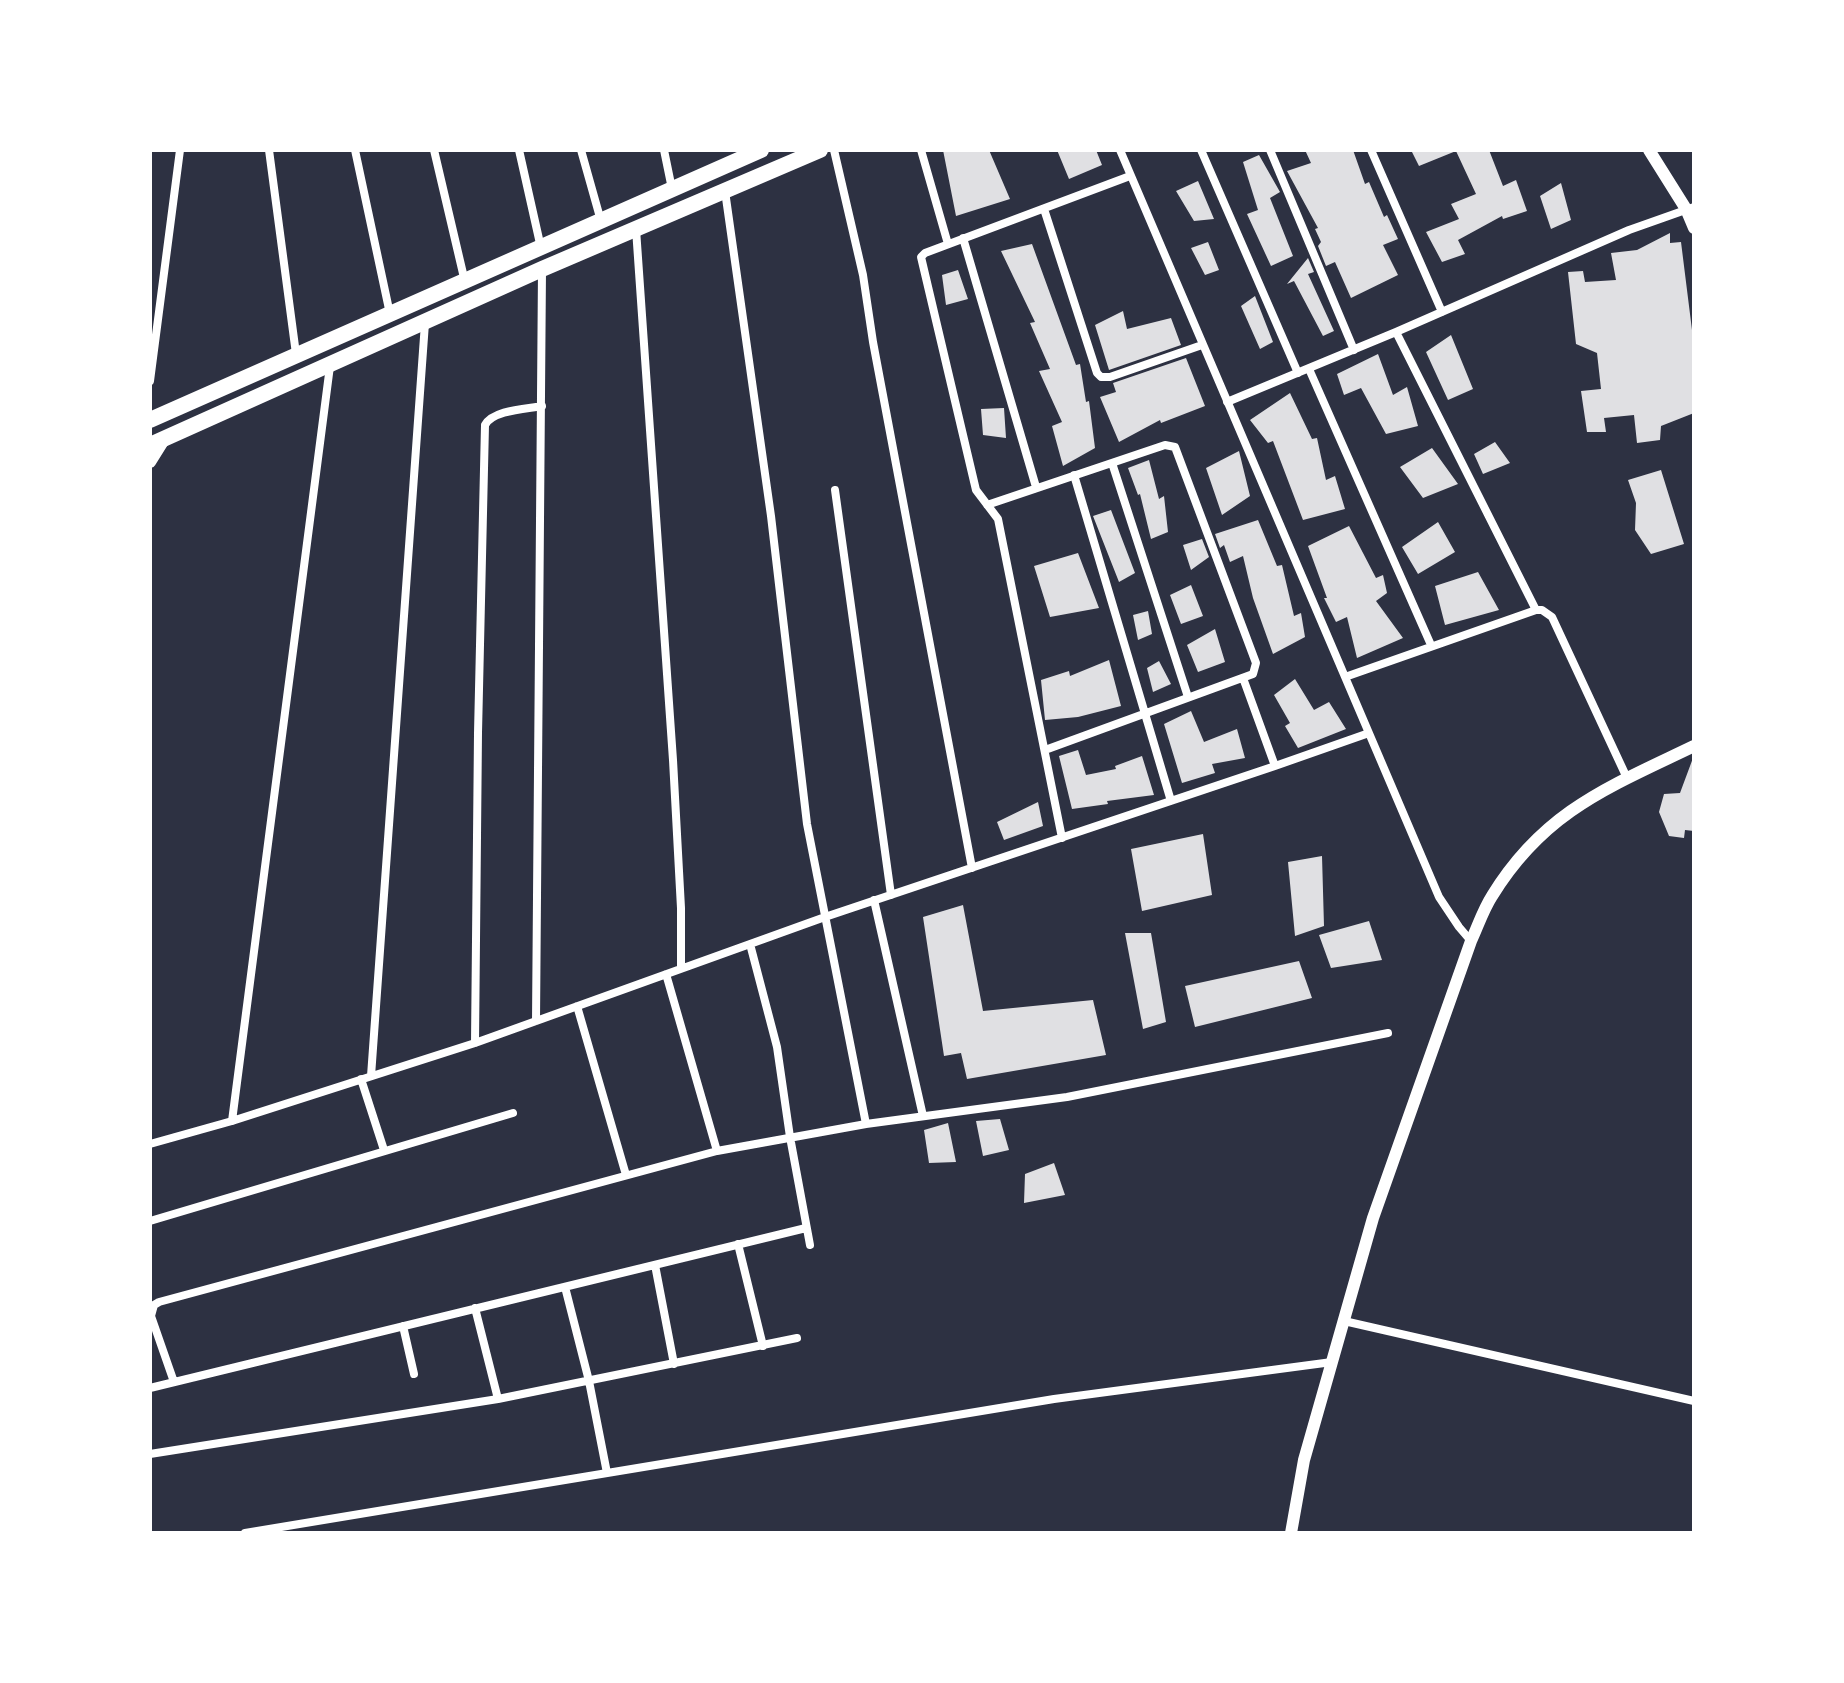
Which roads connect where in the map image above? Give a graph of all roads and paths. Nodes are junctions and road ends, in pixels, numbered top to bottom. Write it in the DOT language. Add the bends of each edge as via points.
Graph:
graph roads {
  1 [pos="180,150"];
  2 [pos="269,150"];
  3 [pos="355,150"];
  4 [pos="434,150"];
  5 [pos="519,150"];
  6 [pos="581,150"];
  7 [pos="664,150"];
  8 [pos="761,150"];
  9 [pos="820,150"];
  10 [pos="834,150"];
  11 [pos="921,150"];
  12 [pos="1120,150"];
  13 [pos="1201,150"];
  14 [pos="1270,150"];
  15 [pos="1371,150"];
  16 [pos="1649,150"];
  17 [pos="1130,176"];
  18 [pos="672,189"];
  19 [pos="725,191"];
  20 [pos="1690,208"];
  21 [pos="1044,209"];
  22 [pos="602,221"];
  23 [pos="1694,228"];
  24 [pos="636,229"];
  25 [pos="963,238"];
  26 [pos="948,244"];
  27 [pos="541,249"];
  28 [pos="542,269"];
  29 [pos="465,283"];
  30 [pos="1442,312"];
  31 [pos="390,315"];
  32 [pos="425,323"];
  33 [pos="1396,332"];
  34 [pos="1202,345"];
  35 [pos="1354,350"];
  36 [pos="296,354"];
  37 [pos="330,366"];
  38 [pos="1309,369"];
  39 [pos="1298,373"];
  40 [pos="150,381"];
  41 [pos="1227,402"];
  42 [pos="542,406"];
  43 [pos="150,420"];
  44 [pos="158,441"];
  45 [pos="150,462"];
  46 [pos="1112,463"];
  47 [pos="1074,475"];
  48 [pos="1036,487"];
  49 [pos="835,490"];
  50 [pos="987,505"];
  51 [pos="1536,610"];
  52 [pos="1431,645"];
  53 [pos="1345,677"];
  54 [pos="1243,678"];
  55 [pos="1188,697"];
  56 [pos="1143,714"];
  57 [pos="1369,733"];
  58 [pos="1694,746"];
  59 [pos="1045,750"];
  60 [pos="1275,766"];
  61 [pos="1627,778"];
  62 [pos="1171,801"];
  63 [pos="1062,838"];
  64 [pos="972,868"];
  65 [pos="891,895"];
  66 [pos="874,900"];
  67 [pos="825,917"];
  68 [pos="1471,941"];
  69 [pos="750,944"];
  70 [pos="681,968"];
  71 [pos="666,974"];
  72 [pos="577,1006"];
  73 [pos="536,1021"];
  74 [pos="1388,1033"];
  75 [pos="475,1043"];
  76 [pos="366,1078"];
  77 [pos="513,1113"];
  78 [pos="923,1116"];
  79 [pos="232,1121"];
  80 [pos="866,1124"];
  81 [pos="790,1137"];
  82 [pos="150,1144"];
  83 [pos="384,1150"];
  84 [pos="717,1151"];
  85 [pos="626,1175"];
  86 [pos="150,1221"];
  87 [pos="806,1228"];
  88 [pos="738,1244"];
  89 [pos="810,1245"];
  90 [pos="655,1265"];
  91 [pos="565,1287"];
  92 [pos="475,1308"];
  93 [pos="1344,1321"];
  94 [pos="152,1324"];
  95 [pos="403,1326"];
  96 [pos="797,1338"];
  97 [pos="763,1346"];
  98 [pos="1332,1362"];
  99 [pos="674,1364"];
  100 [pos="414,1374"];
  101 [pos="589,1381"];
  102 [pos="174,1382"];
  103 [pos="150,1388"];
  104 [pos="498,1399"];
  105 [pos="1694,1401"];
  106 [pos="150,1454"];
  107 [pos="607,1473"];
  108 [pos="245,1533"];
  109 [pos="1291,1533"];
  1 -- 40 [label="street"];
  2 -- 36 [label="street"];
  3 -- 31 [label="street"];
  4 -- 29 [label="street"];
  5 -- 27 [label="street"];
  6 -- 22 [label="street"];
  7 -- 18 [label="street"];
  8 -- 18 [label="main road"];
  9 -- 19 [label="main road"];
  10 -- 64 [label="street" via="863,275"];
  11 -- 26 [label="street"];
  12 -- 17 [label="street"];
  13 -- 39 [label="street"];
  14 -- 35 [label="street"];
  15 -- 30 [label="street"];
  16 -- 20 [label="street"];
  17 -- 21 [label="street"];
  17 -- 34 [label="street"];
  18 -- 22 [label="main road"];
  19 -- 24 [label="main road"];
  19 -- 67 [label="street" via="807,824"];
  20 -- 23 [label="street"];
  20 -- 30 [label="street"];
  21 -- 25 [label="street"];
  21 -- 34 [label="street" via="1101,377"];
  22 -- 27 [label="main road"];
  24 -- 28 [label="main road"];
  24 -- 70 [label="street" via="673,760"];
  25 -- 26 [label="street"];
  25 -- 48 [label="street"];
  26 -- 50 [label="street" via="923,254 921,261 976,490"];
  27 -- 29 [label="main road"];
  28 -- 32 [label="main road"];
  28 -- 42 [label="street"];
  29 -- 31 [label="main road"];
  30 -- 33 [label="street"];
  31 -- 36 [label="main road"];
  32 -- 37 [label="main road"];
  32 -- 76 [label="street"];
  33 -- 35 [label="street"];
  33 -- 51 [label="street"];
  34 -- 41 [label="street"];
  35 -- 38 [label="street"];
  36 -- 43 [label="main road"];
  37 -- 44 [label="main road"];
  37 -- 79 [label="street"];
  38 -- 39 [label="street"];
  38 -- 52 [label="street"];
  39 -- 41 [label="street"];
  41 -- 53 [label="street"];
  42 -- 73 [label="street"];
  42 -- 75 [label="street" via="495,416 485,425"];
  44 -- 45 [label="street"];
  46 -- 47 [label="street"];
  46 -- 54 [label="street" via="1165,445 1178,451 1256,663 1253,674"];
  46 -- 55 [label="street"];
  47 -- 48 [label="street"];
  47 -- 56 [label="street"];
  48 -- 50 [label="street"];
  49 -- 65 [label="street"];
  50 -- 59 [label="street" via="998,519"];
  51 -- 52 [label="street"];
  51 -- 61 [label="street" via="1552,617"];
  52 -- 53 [label="street"];
  53 -- 57 [label="street"];
  54 -- 55 [label="street"];
  54 -- 60 [label="street"];
  55 -- 56 [label="street"];
  56 -- 59 [label="street"];
  56 -- 62 [label="street"];
  57 -- 60 [label="street"];
  57 -- 68 [label="street" via="1439,897"];
  58 -- 61 [label="street"];
  59 -- 63 [label="street"];
  60 -- 62 [label="street"];
  61 -- 68 [label="street" via="1585,799 1516,860 1490,898"];
  62 -- 63 [label="street"];
  63 -- 64 [label="street"];
  64 -- 65 [label="street"];
  65 -- 66 [label="street"];
  66 -- 67 [label="street"];
  66 -- 78 [label="street"];
  67 -- 69 [label="street"];
  67 -- 80 [label="street"];
  68 -- 93 [label="street" via="1373,1218"];
  69 -- 70 [label="street"];
  69 -- 81 [label="street" via="773,1024"];
  70 -- 71 [label="street"];
  71 -- 72 [label="street"];
  71 -- 84 [label="street"];
  72 -- 73 [label="street"];
  72 -- 85 [label="street"];
  73 -- 75 [label="street"];
  74 -- 78 [label="street" via="1067,1097"];
  75 -- 76 [label="street"];
  76 -- 79 [label="street"];
  76 -- 83 [label="street"];
  77 -- 83 [label="street"];
  78 -- 80 [label="street"];
  79 -- 82 [label="street"];
  80 -- 81 [label="street"];
  81 -- 84 [label="street"];
  81 -- 87 [label="street"];
  83 -- 86 [label="street"];
  84 -- 85 [label="street"];
  85 -- 94 [label="street" via="159,1302 151,1310"];
  87 -- 88 [label="street"];
  87 -- 89 [label="street"];
  88 -- 90 [label="street"];
  88 -- 97 [label="street"];
  90 -- 91 [label="street"];
  90 -- 99 [label="street"];
  91 -- 92 [label="street"];
  91 -- 101 [label="street"];
  92 -- 95 [label="street"];
  92 -- 104 [label="street"];
  93 -- 98 [label="street"];
  93 -- 105 [label="street"];
  94 -- 102 [label="street"];
  95 -- 100 [label="street"];
  95 -- 102 [label="street"];
  96 -- 97 [label="street"];
  97 -- 99 [label="street"];
  98 -- 107 [label="street" via="1054,1399"];
  98 -- 109 [label="street" via="1304,1460"];
  99 -- 101 [label="street"];
  101 -- 104 [label="street"];
  101 -- 107 [label="street"];
  102 -- 103 [label="street"];
  104 -- 106 [label="street"];
  107 -- 108 [label="street"];
}
